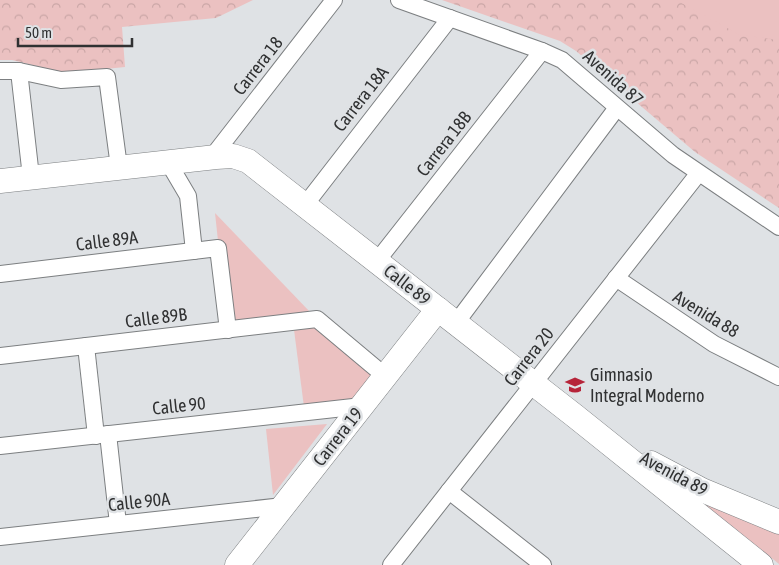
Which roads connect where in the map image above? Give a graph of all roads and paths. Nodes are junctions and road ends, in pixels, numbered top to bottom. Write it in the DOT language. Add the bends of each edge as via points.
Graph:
graph roads {
  1 [pos="334,0"];
  2 [pos="399,0"];
  3 [pos="450,18"];
  4 [pos="542,51"];
  5 [pos="0,71"];
  6 [pos="19,71"];
  7 [pos="616,109"];
  8 [pos="212,157"];
  9 [pos="168,162"];
  10 [pos="119,167"];
  11 [pos="698,174"];
  12 [pos="31,177"];
  13 [pos="0,180"];
  14 [pos="305,205"];
  15 [pos="779,227"];
  16 [pos="194,251"];
  17 [pos="377,261"];
  18 [pos="0,274"];
  19 [pos="616,278"];
  20 [pos="447,316"];
  21 [pos="228,330"];
  22 [pos="86,346"];
  23 [pos="0,356"];
  24 [pos="385,376"];
  25 [pos="779,377"];
  26 [pos="533,384"];
  27 [pos="362,406"];
  28 [pos="575,416"];
  29 [pos="102,435"];
  30 [pos="0,446"];
  31 [pos="449,491"];
  32 [pos="283,506"];
  33 [pos="779,522"];
  34 [pos="118,524"];
  35 [pos="0,537"];
  36 [pos="237,565"];
  37 [pos="391,565"];
  38 [pos="543,565"];
  39 [pos="761,565"];
  1 -- 8 [label="street, Carrera 18"];
  2 -- 3 [label="street, Avenida 87"];
  3 -- 4 [label="street, Avenida 87"];
  3 -- 14 [label="street, Carrera 18A"];
  4 -- 7 [label="street, Avenida 87" via="574,69"];
  4 -- 17 [label="street, Carrera 18B"];
  5 -- 6 [label="street"];
  6 -- 10 [label="street" via="61,80 107,77"];
  6 -- 12 [label="street"];
  7 -- 11 [label="street, Avenida 87"];
  7 -- 20 [label="street, Carrera 19"];
  8 -- 9 [label="street, Calle 89"];
  8 -- 14 [label="street, Calle 89" via="233,156 248,161"];
  9 -- 10 [label="street, Calle 89"];
  9 -- 16 [label="street" via="188,196"];
  10 -- 12 [label="street, Calle 89"];
  11 -- 15 [label="street, Avenida 87"];
  11 -- 19 [label="street, Carrera 20"];
  12 -- 13 [label="street, Calle 89"];
  14 -- 17 [label="street, Calle 89"];
  16 -- 18 [label="street, Calle 89A"];
  16 -- 21 [label="street, Calle 89A" via="218,248"];
  17 -- 20 [label="street, Calle 89"];
  19 -- 25 [label="street, Avenida 88" via="714,344"];
  19 -- 26 [label="street, Carrera 20"];
  20 -- 24 [label="street, Carrera 19"];
  20 -- 26 [label="street, Calle 89"];
  21 -- 22 [label="street, Calle 89B"];
  21 -- 24 [label="street, Calle 89B" via="317,319"];
  22 -- 23 [label="street, Calle 89B"];
  22 -- 29 [label="street"];
  24 -- 27 [label="street, Carrera 19"];
  26 -- 28 [label="street, Calle 89"];
  26 -- 31 [label="street, Carrera 20"];
  27 -- 29 [label="street, Calle 90"];
  27 -- 32 [label="street, Carrera 19"];
  28 -- 33 [label="street, Avenida 89" via="702,490"];
  28 -- 39 [label="street, Calle 89"];
  29 -- 30 [label="street, Calle 90"];
  29 -- 34 [label="street"];
  31 -- 37 [label="street, Carrera 20"];
  31 -- 38 [label="street"];
  32 -- 34 [label="street, Calle 90A"];
  32 -- 36 [label="street, Carrera 19"];
  34 -- 35 [label="street, Calle 90A"];
}
